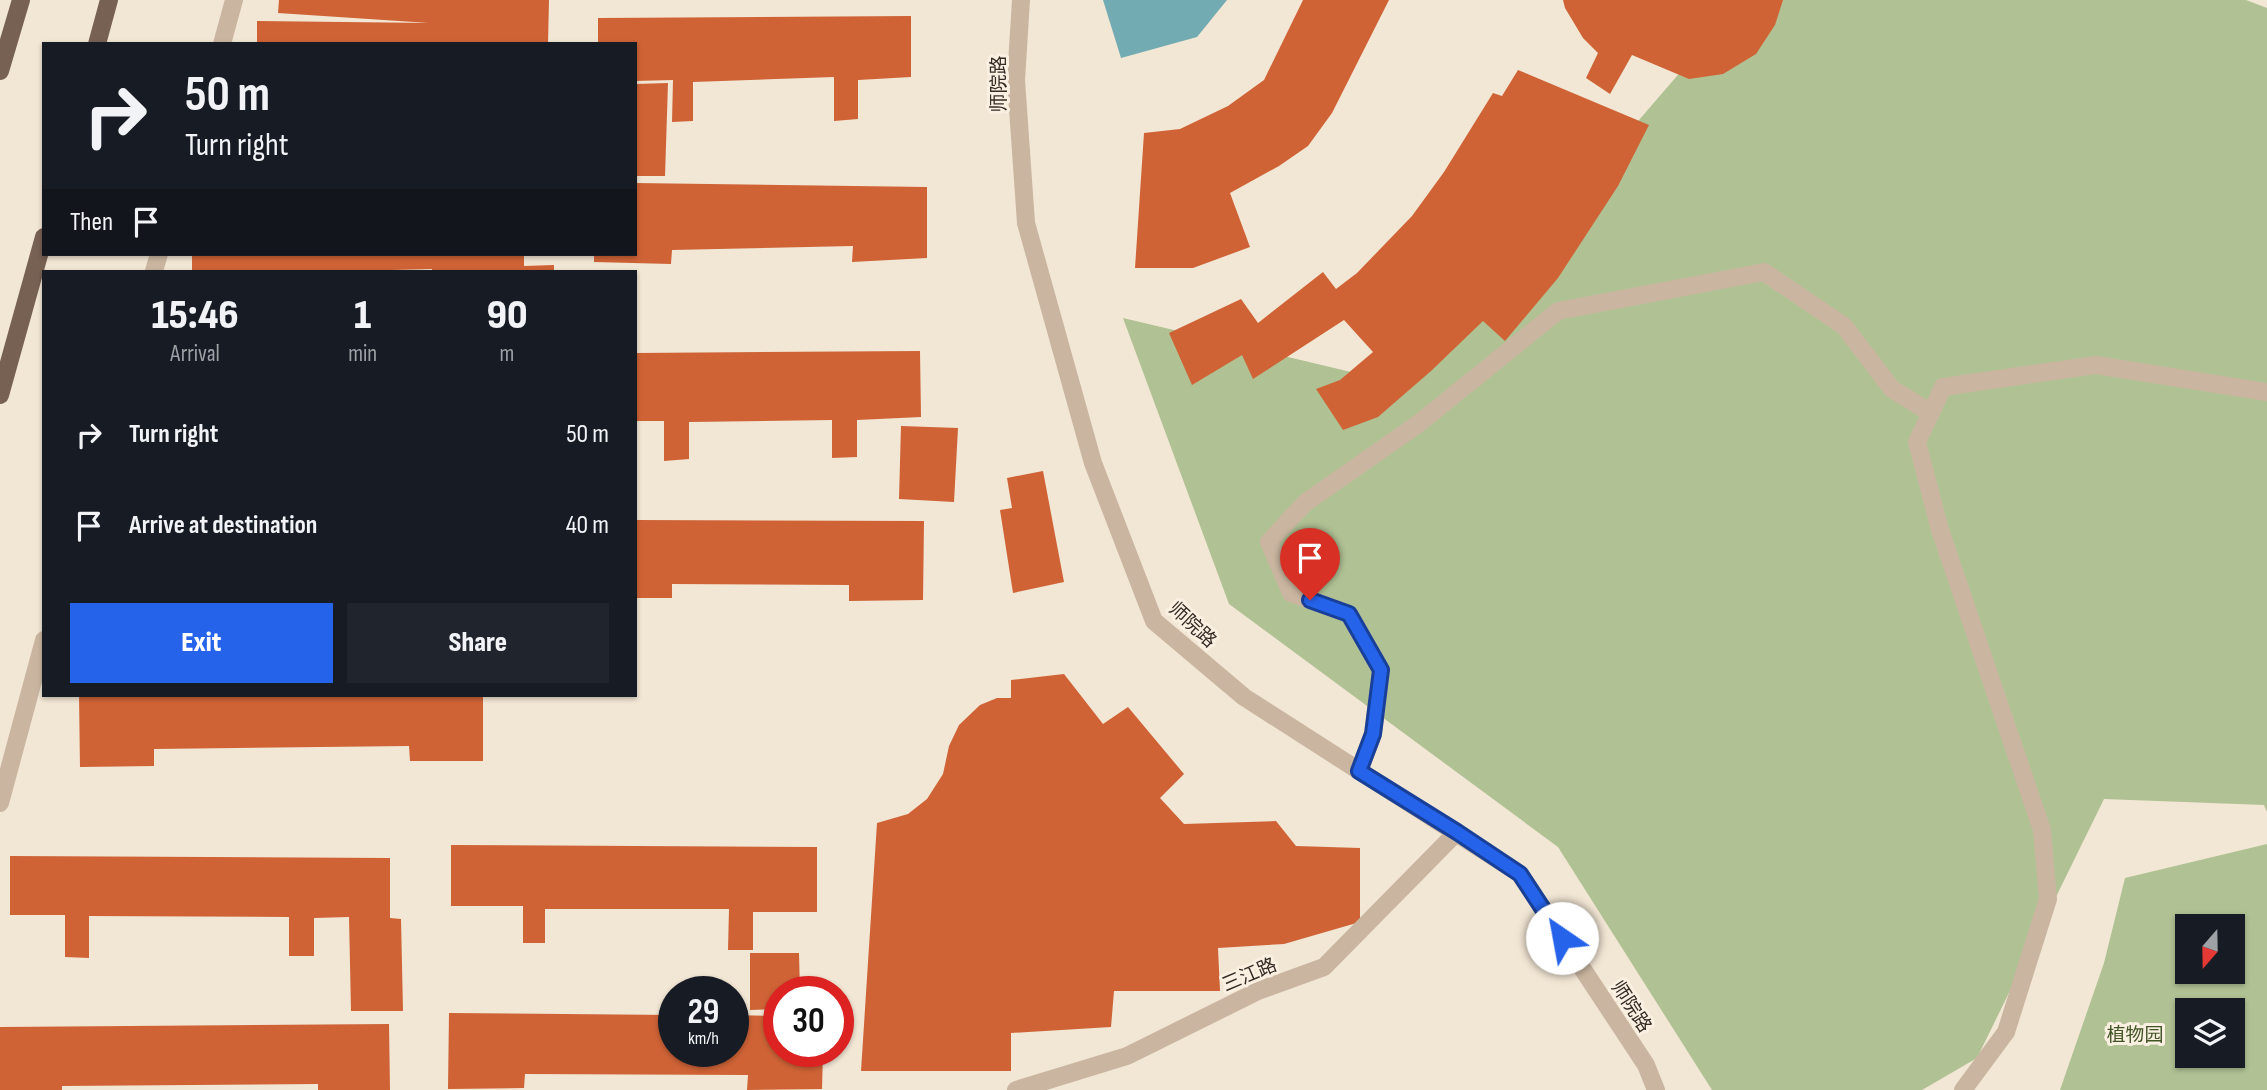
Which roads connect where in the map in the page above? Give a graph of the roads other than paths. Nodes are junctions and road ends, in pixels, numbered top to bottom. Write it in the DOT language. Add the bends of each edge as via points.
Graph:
graph roads {
  1 [pos="21,0"];
  2 [pos="109,0"];
  3 [pos="234,0"];
  4 [pos="1021,0"];
  5 [pos="98,42"];
  6 [pos="223,42"];
  7 [pos="0,71"];
  8 [pos="42,244"];
  9 [pos="2267,392"];
  10 [pos="0,395"];
  11 [pos="1931,413"];
  12 [pos="42,647"];
  13 [pos="1359,771"];
  14 [pos="0,803"];
  15 [pos="1457,832"];
  16 [pos="1016,1090"];
  17 [pos="1656,1090"];
  18 [pos="1963,1090"];
  1 -- 7 [label="main road"];
  2 -- 5 [label="main road"];
  3 -- 6 [label="street"];
  4 -- 13 [label="street, 师院路" via="1016,80 1026,223 1093,463 1154,621 1244,696"];
  8 -- 10 [label="main road"];
  9 -- 11 [label="street" via="2096,365 1943,387"];
  11 -- 13 [label="street" via="1892,389 1844,326 1764,272 1558,311 1418,424 1305,503 1269,542 1291,593 1349,614 1381,670 1373,734"];
  11 -- 18 [label="street" via="1917,442 1940,530 2042,830 2048,899 2006,1032"];
  12 -- 14 [label="street"];
  13 -- 15 [label="street, 师院路"];
  15 -- 16 [label="street, 三江路" via="1324,967 1258,991 1127,1056"];
  15 -- 17 [label="street, 师院路" via="1520,874 1646,1065"];
}
